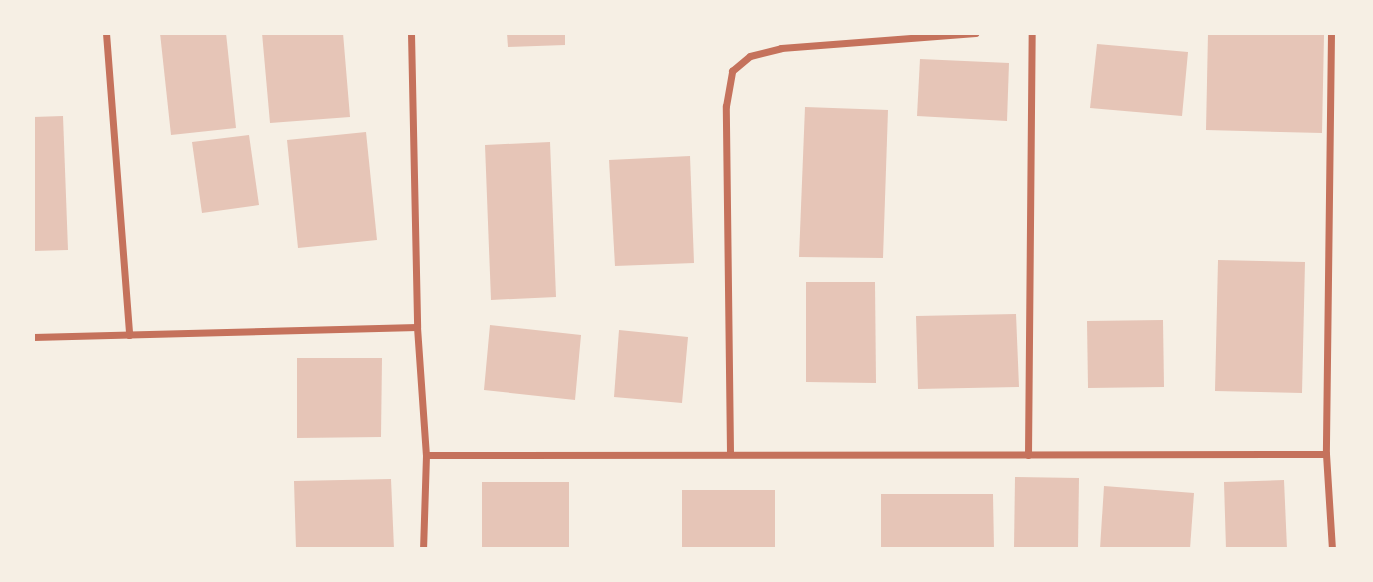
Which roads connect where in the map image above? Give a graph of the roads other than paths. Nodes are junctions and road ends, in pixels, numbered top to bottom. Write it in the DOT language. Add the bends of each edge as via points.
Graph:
graph roads {
  1 [pos="106,33"];
  2 [pos="411,33"];
  3 [pos="975,33"];
  4 [pos="1031,33"];
  5 [pos="1331,33"];
  6 [pos="417,327"];
  7 [pos="129,335"];
  8 [pos="33,337"];
  9 [pos="730,452"];
  10 [pos="1326,453"];
  11 [pos="426,455"];
  12 [pos="1028,455"];
  13 [pos="423,549"];
  14 [pos="1332,549"];
  1 -- 7 [label="street"];
  2 -- 6 [label="street"];
  3 -- 9 [label="street" via="780,48 750,57 732,71 726,106"];
  4 -- 12 [label="street"];
  5 -- 10 [label="street"];
  6 -- 7 [label="street"];
  6 -- 11 [label="street"];
  7 -- 8 [label="street"];
  9 -- 11 [label="street"];
  9 -- 12 [label="street"];
  10 -- 12 [label="street"];
  10 -- 14 [label="street"];
  11 -- 13 [label="street"];
}
